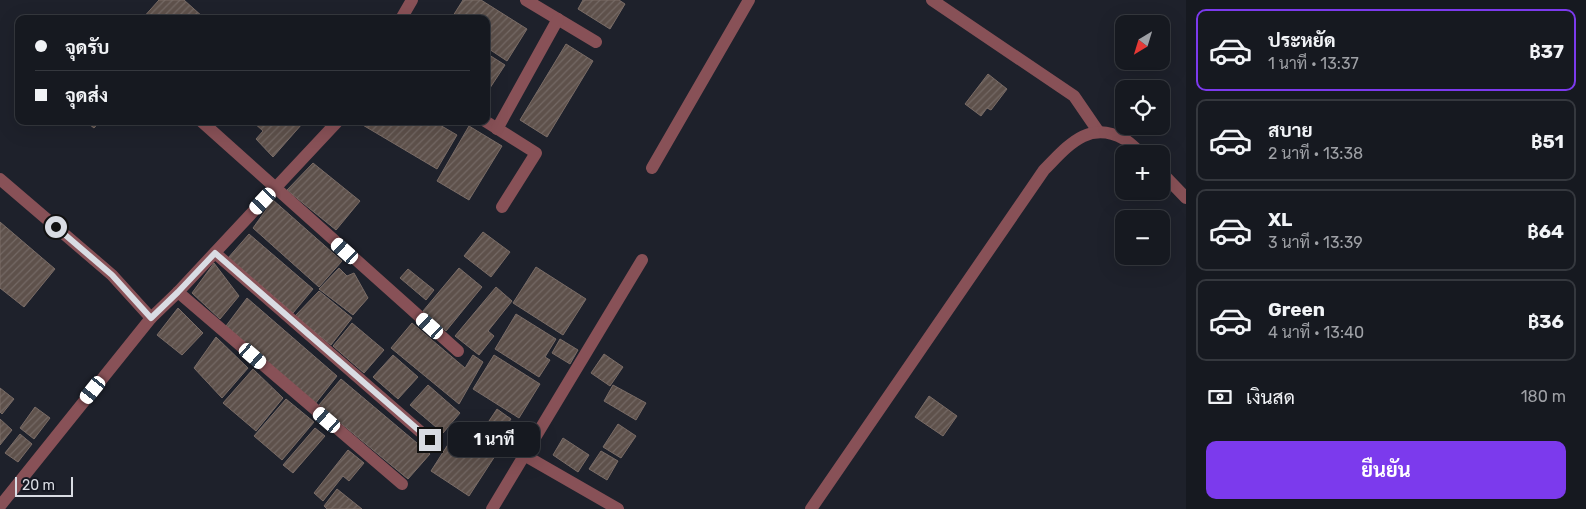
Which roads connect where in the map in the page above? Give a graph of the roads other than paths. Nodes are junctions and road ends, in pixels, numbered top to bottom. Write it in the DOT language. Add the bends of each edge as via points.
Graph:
graph roads {
  1 [pos="412,0"];
  2 [pos="526,0"];
  3 [pos="749,0"];
  4 [pos="932,0"];
  5 [pos="403,15"];
  6 [pos="558,19"];
  7 [pos="596,42"];
  8 [pos="490,124"];
  9 [pos="205,125"];
  10 [pos="334,125"];
  11 [pos="497,129"];
  12 [pos="1098,131"];
  13 [pos="1132,145"];
  14 [pos="652,168"];
  15 [pos="0,179"];
  16 [pos="1170,181"];
  17 [pos="274,188"];
  18 [pos="1186,198"];
  19 [pos="502,207"];
  20 [pos="215,253"];
  21 [pos="642,260"];
  22 [pos="178,292"];
  23 [pos="151,318"];
  24 [pos="458,351"];
  25 [pos="430,440"];
  26 [pos="524,455"];
  27 [pos="402,484"];
  28 [pos="0,506"];
  29 [pos="492,509"];
  30 [pos="618,509"];
  31 [pos="811,509"];
  1 -- 5 [label="street"];
  2 -- 6 [label="street"];
  3 -- 14 [label="street"];
  4 -- 12 [label="street" via="1074,96"];
  6 -- 7 [label="street"];
  6 -- 11 [label="street"];
  8 -- 11 [label="street"];
  9 -- 17 [label="street"];
  10 -- 17 [label="street"];
  11 -- 19 [label="street" via="536,153"];
  12 -- 13 [label="street" via="1111,133"];
  12 -- 31 [label="street" via="1069,145 1044,170"];
  15 -- 23 [label="street" via="112,275"];
  16 -- 18 [label="street"];
  17 -- 20 [label="street"];
  17 -- 24 [label="street"];
  20 -- 22 [label="street"];
  20 -- 25 [label="street"];
  21 -- 26 [label="street"];
  22 -- 23 [label="street"];
  22 -- 27 [label="street"];
  23 -- 28 [label="street"];
  26 -- 29 [label="street"];
  26 -- 30 [label="street"];
}
